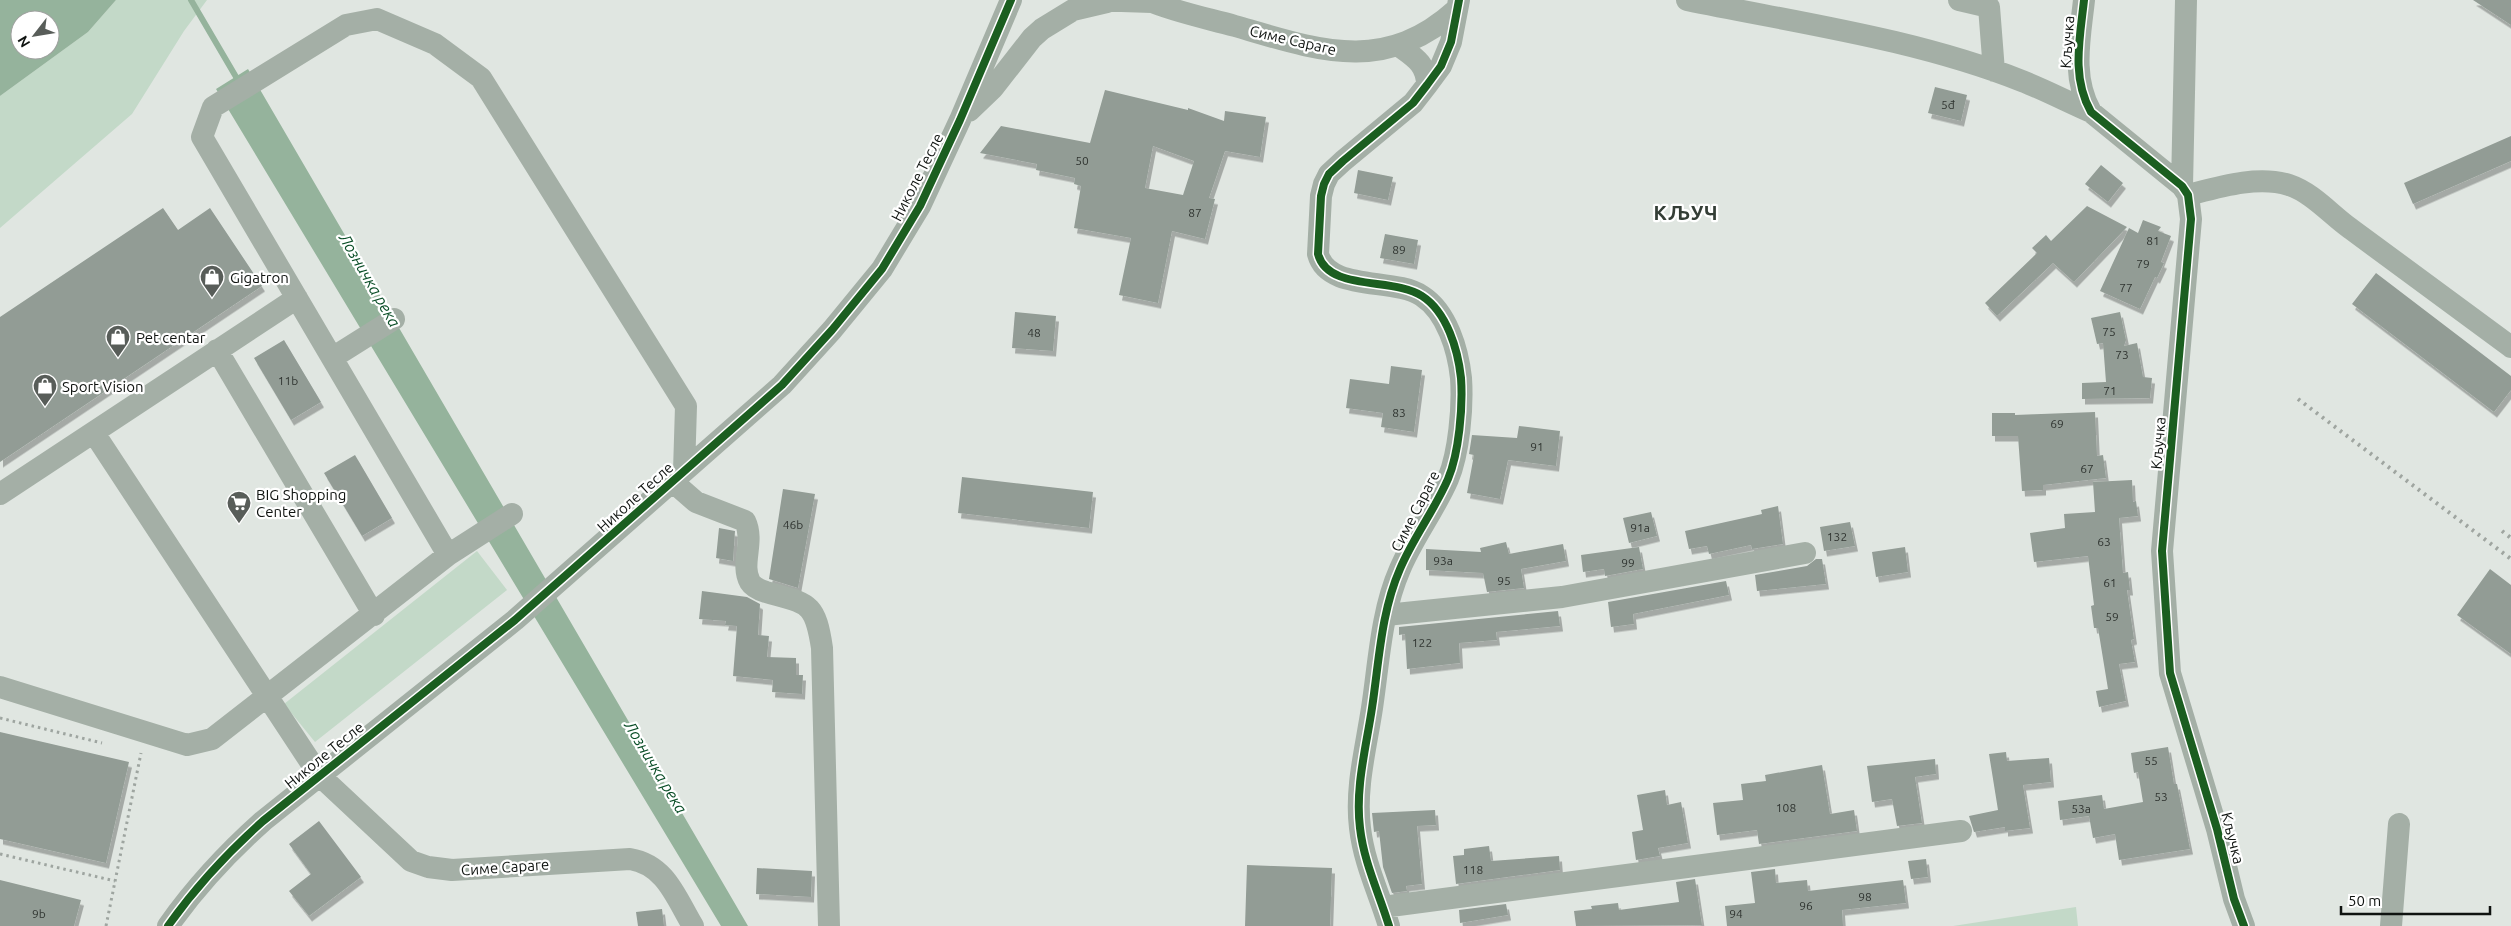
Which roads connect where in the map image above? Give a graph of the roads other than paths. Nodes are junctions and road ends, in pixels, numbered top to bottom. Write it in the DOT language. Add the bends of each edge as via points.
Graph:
graph roads {
  1 [pos="1011,0"];
  2 [pos="1687,0"];
  3 [pos="1959,0"];
  4 [pos="2084,0"];
  5 [pos="2186,0"];
  6 [pos="1096,1"];
  7 [pos="1149,1"];
  8 [pos="1458,5"];
  9 [pos="1399,46"];
  10 [pos="1994,72"];
  11 [pos="1427,85"];
  12 [pos="2091,112"];
  13 [pos="960,120"];
  14 [pos="2185,191"];
  15 [pos="297,298"];
  16 [pos="394,319"];
  17 [pos="2511,347"];
  18 [pos="217,350"];
  19 [pos="332,358"];
  20 [pos="94,433"];
  21 [pos="678,476"];
  22 [pos="0,494"];
  23 [pos="512,514"];
  24 [pos="1805,553"];
  25 [pos="448,555"];
  26 [pos="374,615"];
  27 [pos="1386,615"];
  28 [pos="0,687"];
  29 [pos="269,696"];
  30 [pos="319,775"];
  31 [pos="2398,824"];
  32 [pos="1961,831"];
  33 [pos="1386,916"];
  34 [pos="168,926"];
  35 [pos="693,926"];
  36 [pos="828,926"];
  37 [pos="2244,926"];
  38 [pos="2391,926"];
  1 -- 13 [label="street, Николе Тесле"];
  2 -- 10 [label="street" via="1890,42"];
  3 -- 10 [label="street" via="1989,7"];
  4 -- 12 [label="street, Кључка" via="2078,67 2082,96"];
  5 -- 14 [label="street, Кључка"];
  6 -- 7 [label="street, Симе Сараге"];
  6 -- 13 [label="street, Симе Сараге" via="1073,10 1042,29 993,88"];
  7 -- 9 [label="street, Симе Сараге" via="1283,40 1331,50 1361,52"];
  8 -- 9 [label="street, Симе Сараге" via="1442,23"];
  8 -- 11 [label="street, Симе Сараге" via="1451,42 1441,66"];
  9 -- 11 [label="street" via="1422,66 1427,75"];
  10 -- 12 [label="street"];
  11 -- 27 [label="street, Симе Сараге" via="1413,103 1330,174 1321,196 1320,263 1334,276 1410,290 1422,296 1440,315 1457,353 1461,380 1452,467 1400,569"];
  12 -- 14 [label="street, Кључка"];
  13 -- 21 [label="street, Николе Тесле" via="920,206 882,268 782,385"];
  14 -- 17 [label="street" via="2263,182 2289,185 2310,196"];
  14 -- 37 [label="street, Кључка" via="2192,220 2162,551 2170,673"];
  15 -- 18 [label="street"];
  15 -- 19 [label="street"];
  15 -- 21 [label="street" via="202,137 213,107 346,24 377,19 435,44 481,78 686,406"];
  16 -- 19 [label="street"];
  18 -- 20 [label="street"];
  18 -- 26 [label="street"];
  19 -- 25 [label="street"];
  20 -- 22 [label="street"];
  20 -- 29 [label="street, Симе Сараге"];
  21 -- 30 [label="street, Николе Тесле" via="515,620"];
  21 -- 36 [label="street" via="696,502 744,521 749,531 747,572 750,582 759,590 804,603 818,622 822,648"];
  23 -- 25 [label="street"];
  24 -- 27 [label="street" via="1562,597"];
  25 -- 26 [label="street"];
  26 -- 29 [label="street"];
  27 -- 33 [label="street, Симе Сараге" via="1358,794 1363,850"];
  28 -- 29 [label="street" via="187,746 212,739"];
  29 -- 30 [label="street, Симе Сараге"];
  30 -- 34 [label="street, Николе Тесле" via="225,855 195,888"];
  30 -- 35 [label="street, Симе Сараге" via="411,861 452,870 630,859 642,861 662,874"];
  31 -- 38 [label="street"];
  32 -- 33 [label="street"];
}
